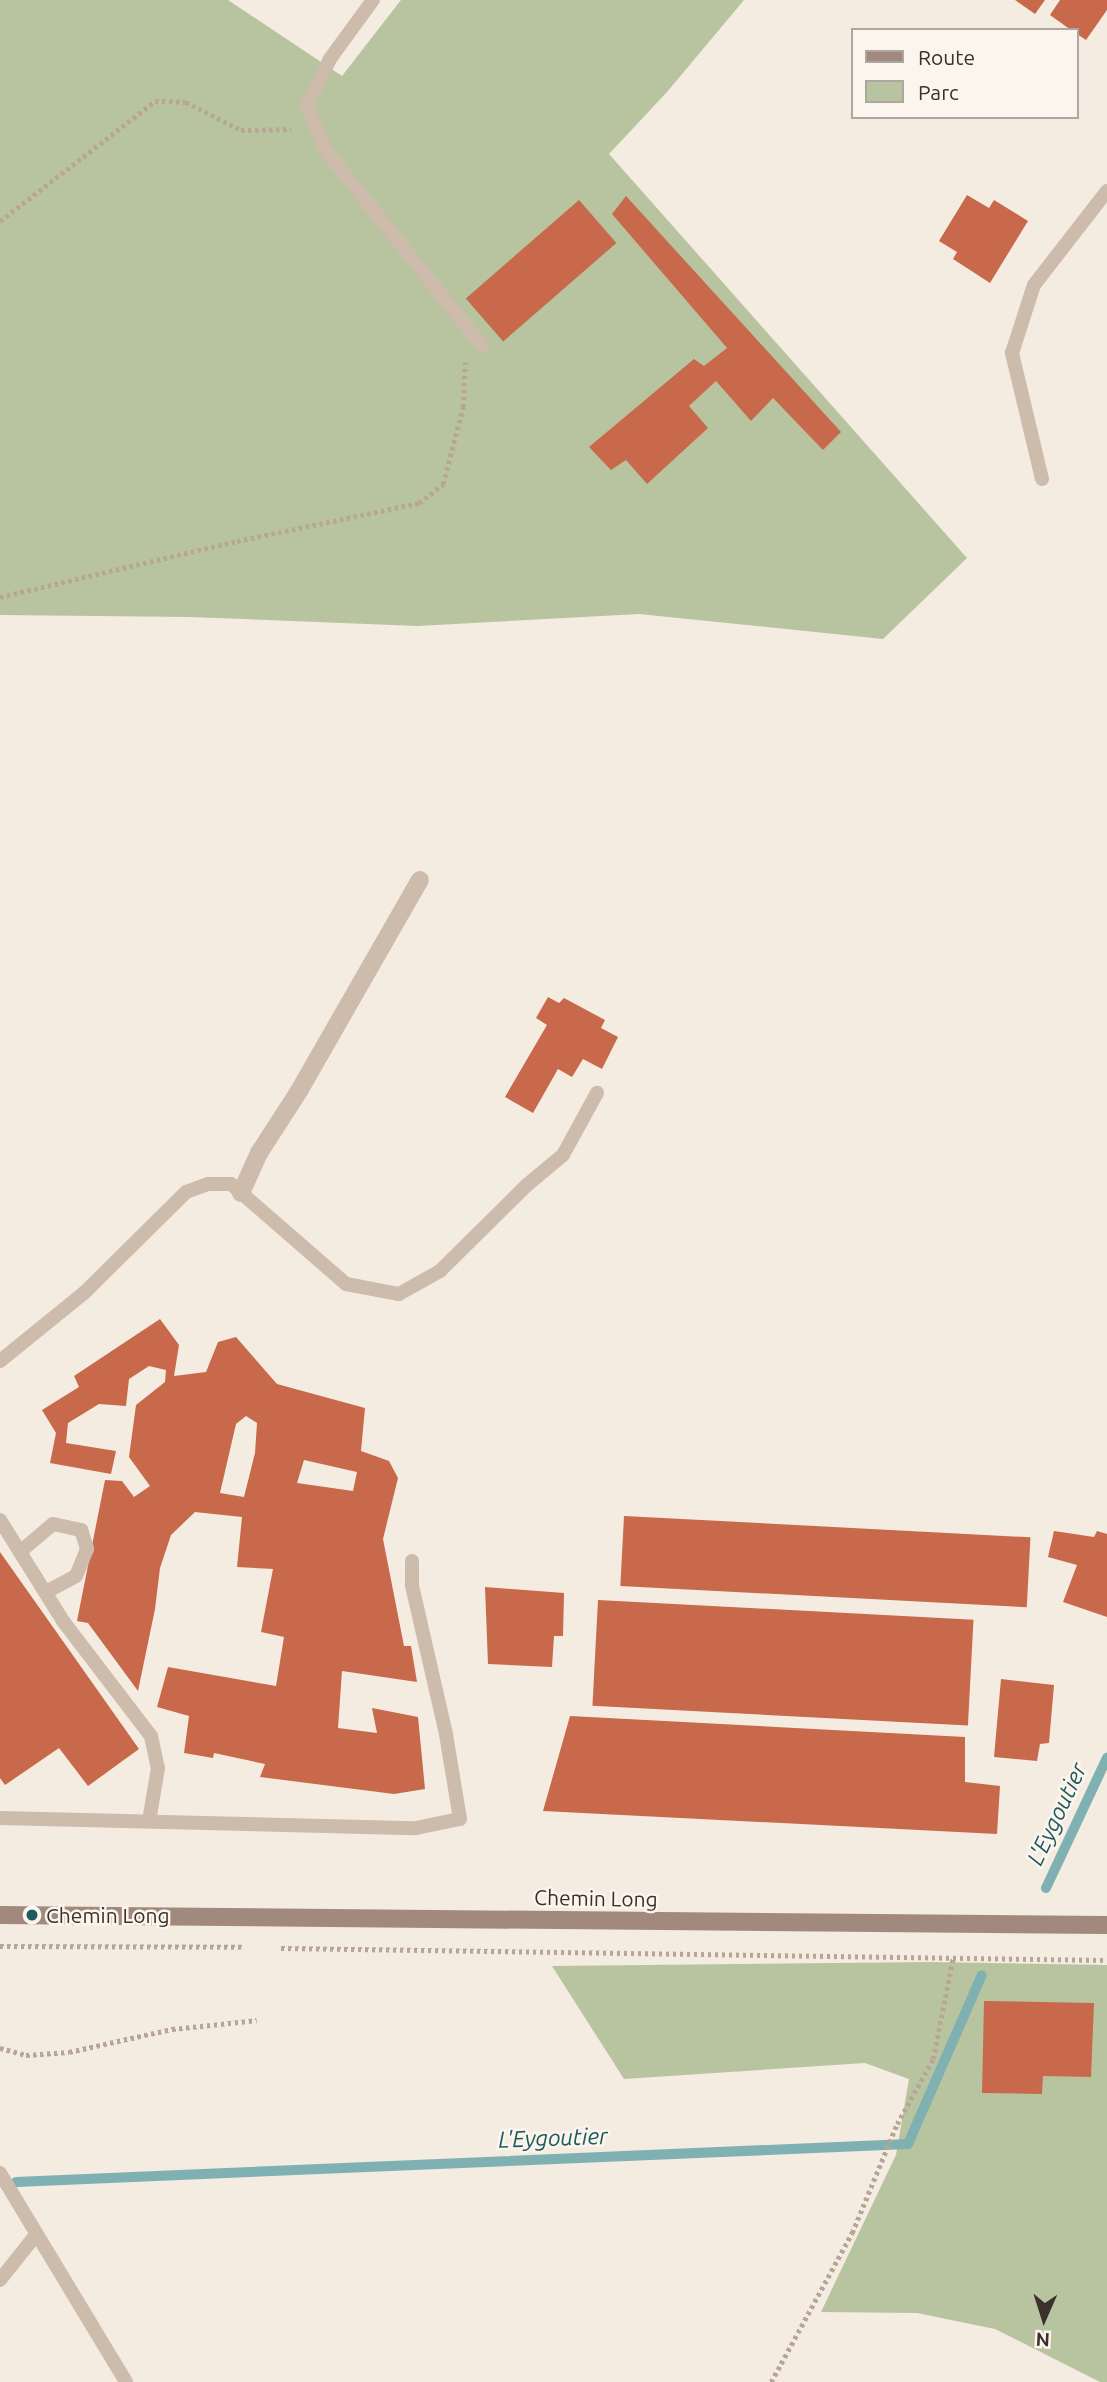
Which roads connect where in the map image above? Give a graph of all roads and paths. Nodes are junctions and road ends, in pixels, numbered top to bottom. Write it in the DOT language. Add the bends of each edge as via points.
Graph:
graph roads {
  1 [pos="373,0"];
  2 [pos="316,126"];
  3 [pos="1107,191"];
  4 [pos="0,220"];
  5 [pos="466,326"];
  6 [pos="482,346"];
  7 [pos="1042,479"];
  8 [pos="0,597"];
  9 [pos="420,880"];
  10 [pos="597,1093"];
  11 [pos="241,1193"];
  12 [pos="0,1361"];
  13 [pos="0,1520"];
  14 [pos="21,1551"];
  15 [pos="412,1561"];
  16 [pos="46,1592"];
  17 [pos="0,1818"];
  18 [pos="149,1821"];
  19 [pos="0,1915"];
  20 [pos="959,1924"];
  21 [pos="1107,1925"];
  22 [pos="0,1946"];
  23 [pos="249,1947"];
  24 [pos="277,1947"];
  25 [pos="953,1958"];
  26 [pos="1107,1960"];
  27 [pos="257,2020"];
  28 [pos="0,2048"];
  29 [pos="0,2173"];
  30 [pos="5,2194"];
  31 [pos="35,2236"];
  32 [pos="0,2280"];
  33 [pos="126,2382"];
  34 [pos="771,2382"];
  1 -- 2 [label="lane" via="330,59 307,104"];
  2 -- 4 [label="path" via="242,130 186,102 155,101"];
  2 -- 5 [label="lane" via="325,150"];
  3 -- 7 [label="lane" via="1034,285 1012,353"];
  5 -- 6 [label="lane"];
  5 -- 8 [label="path" via="463,407 443,484 419,503"];
  9 -- 11 [label="street"];
  10 -- 11 [label="lane" via="563,1155 440,1271 399,1294 346,1284"];
  11 -- 12 [label="lane" via="231,1184 208,1184 186,1192 83,1293"];
  13 -- 14 [label="lane"];
  14 -- 16 [label="lane"];
  14 -- 16 [label="lane" via="54,1524 81,1530 87,1549 76,1576"];
  15 -- 18 [label="lane" via="412,1585 460,1819 416,1828"];
  16 -- 18 [label="lane" via="151,1736 158,1768"];
  17 -- 18 [label="lane"];
  19 -- 20 [label="main road, Chemin Long"];
  20 -- 21 [label="main road, Chemin Long"];
  20 -- 25 [label="path"];
  22 -- 23 [label="path"];
  24 -- 25 [label="path"];
  25 -- 26 [label="path"];
  25 -- 34 [label="path" via="933,2059 892,2136 852,2233"];
  27 -- 28 [label="path" via="172,2029 69,2052 26,2055"];
  29 -- 30 [label="lane"];
  30 -- 31 [label="lane"];
  31 -- 32 [label="lane"];
  31 -- 33 [label="lane"];
}
